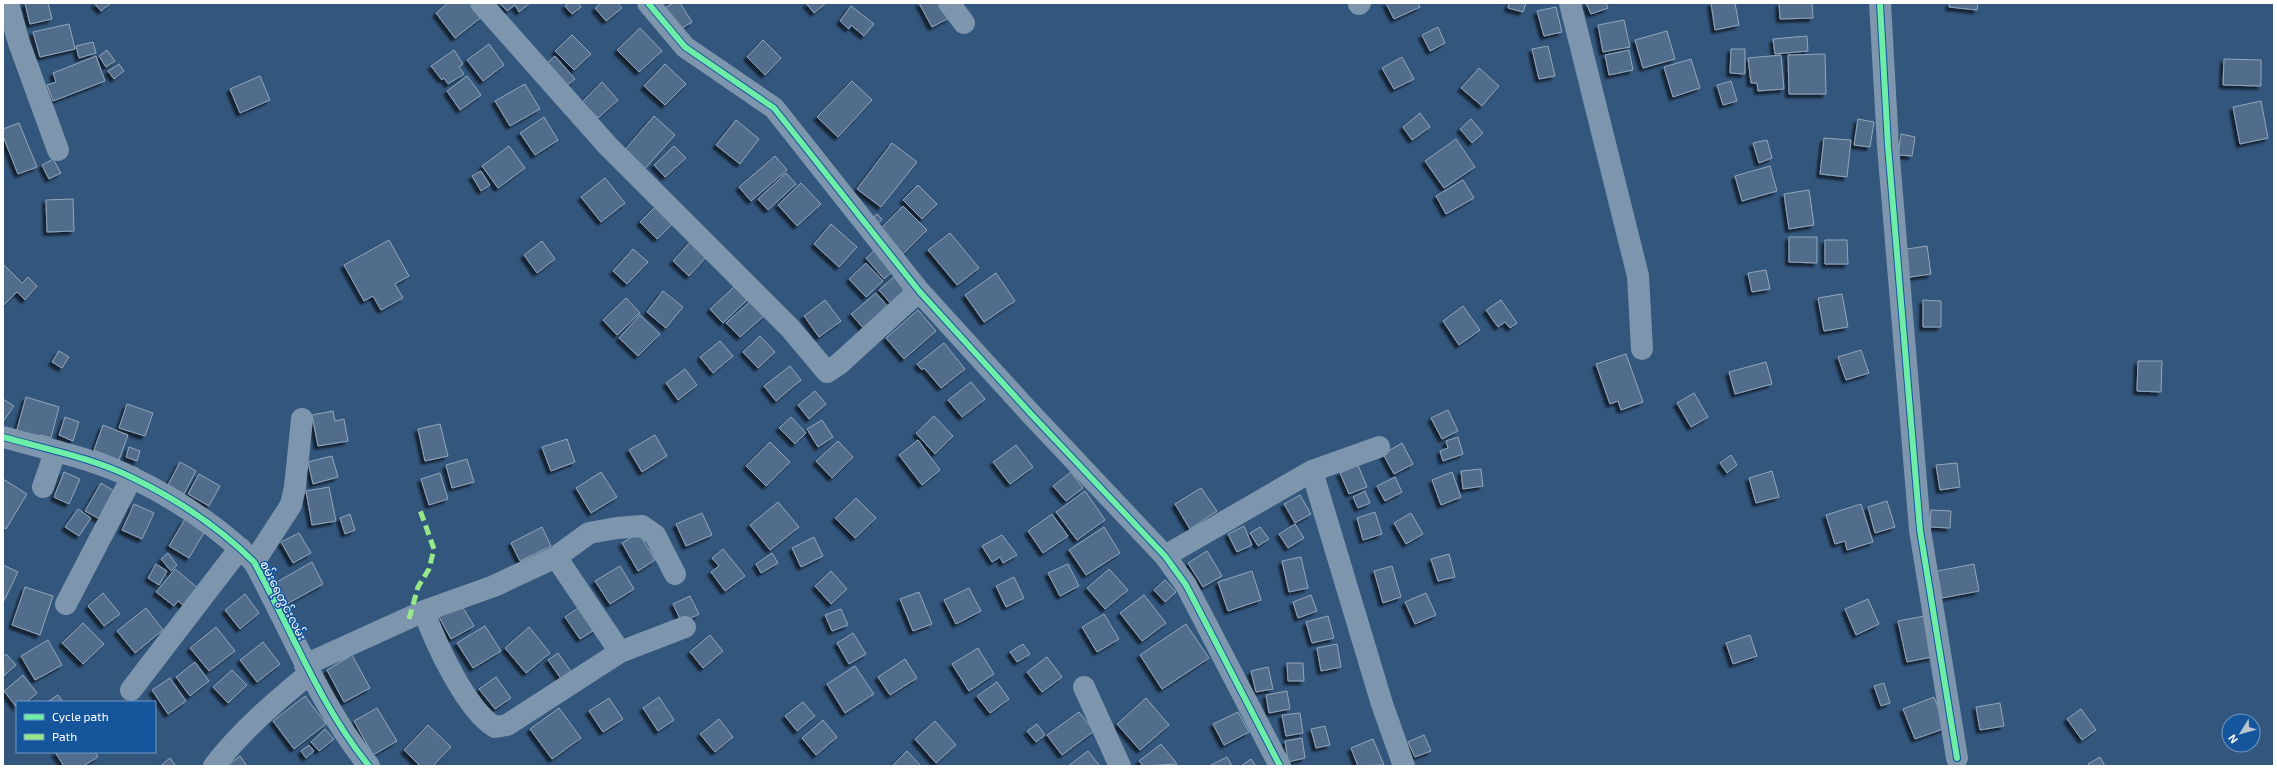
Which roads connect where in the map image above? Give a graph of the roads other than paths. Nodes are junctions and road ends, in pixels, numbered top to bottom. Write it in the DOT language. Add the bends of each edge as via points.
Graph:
graph roads {
  1 [pos="8,3"];
  2 [pos="481,3"];
  3 [pos="648,3"];
  4 [pos="948,3"];
  5 [pos="1570,3"];
  6 [pos="1880,3"];
  7 [pos="964,23"];
  8 [pos="58,150"];
  9 [pos="919,290"];
  10 [pos="1642,348"];
  11 [pos="302,419"];
  12 [pos="3,437"];
  13 [pos="1379,447"];
  14 [pos="54,452"];
  15 [pos="1312,472"];
  16 [pos="132,477"];
  17 [pos="43,487"];
  18 [pos="247,555"];
  19 [pos="1165,556"];
  20 [pos="556,557"];
  21 [pos="674,574"];
  22 [pos="66,604"];
  23 [pos="424,611"];
  24 [pos="685,627"];
  25 [pos="620,652"];
  26 [pos="307,669"];
  27 [pos="1084,687"];
  28 [pos="131,690"];
  29 [pos="1957,758"];
  30 [pos="1278,765"];
  31 [pos="214,766"];
  32 [pos="369,766"];
  33 [pos="1120,766"];
  34 [pos="1404,766"];
  1 -- 8 [label="street" via="19,43"];
  2 -- 9 [label="street" via="607,145 790,328 827,372 839,364"];
  3 -- 9 [label="street" via="685,48 774,108"];
  4 -- 7 [label="street"];
  5 -- 10 [label="street" via="1638,276"];
  6 -- 29 [label="street" via="1888,146 1920,530"];
  9 -- 19 [label="street"];
  11 -- 18 [label="street" via="291,505"];
  12 -- 14 [label="street, စမ်းရေတွင်းလမ်း"];
  13 -- 15 [label="street"];
  14 -- 16 [label="street, စမ်းရေတွင်းလမ်း"];
  14 -- 17 [label="street"];
  15 -- 19 [label="street"];
  15 -- 34 [label="street" via="1382,704"];
  16 -- 18 [label="street, စမ်းရေတွင်းလမ်း" via="203,518"];
  16 -- 22 [label="street"];
  18 -- 26 [label="street, စမ်းရေတွင်းလမ်း"];
  18 -- 28 [label="street"];
  19 -- 30 [label="street" via="1186,585"];
  20 -- 21 [label="street" via="589,533 642,526 655,535"];
  20 -- 23 [label="street" via="494,586"];
  20 -- 25 [label="street"];
  23 -- 25 [label="street" via="433,637 463,690 486,722 495,727 507,724"];
  23 -- 26 [label="street"];
  24 -- 25 [label="street"];
  26 -- 31 [label="street" via="238,737"];
  26 -- 32 [label="street, စမ်းရေတွင်းလမ်း" via="352,745"];
  27 -- 33 [label="street"];
}
